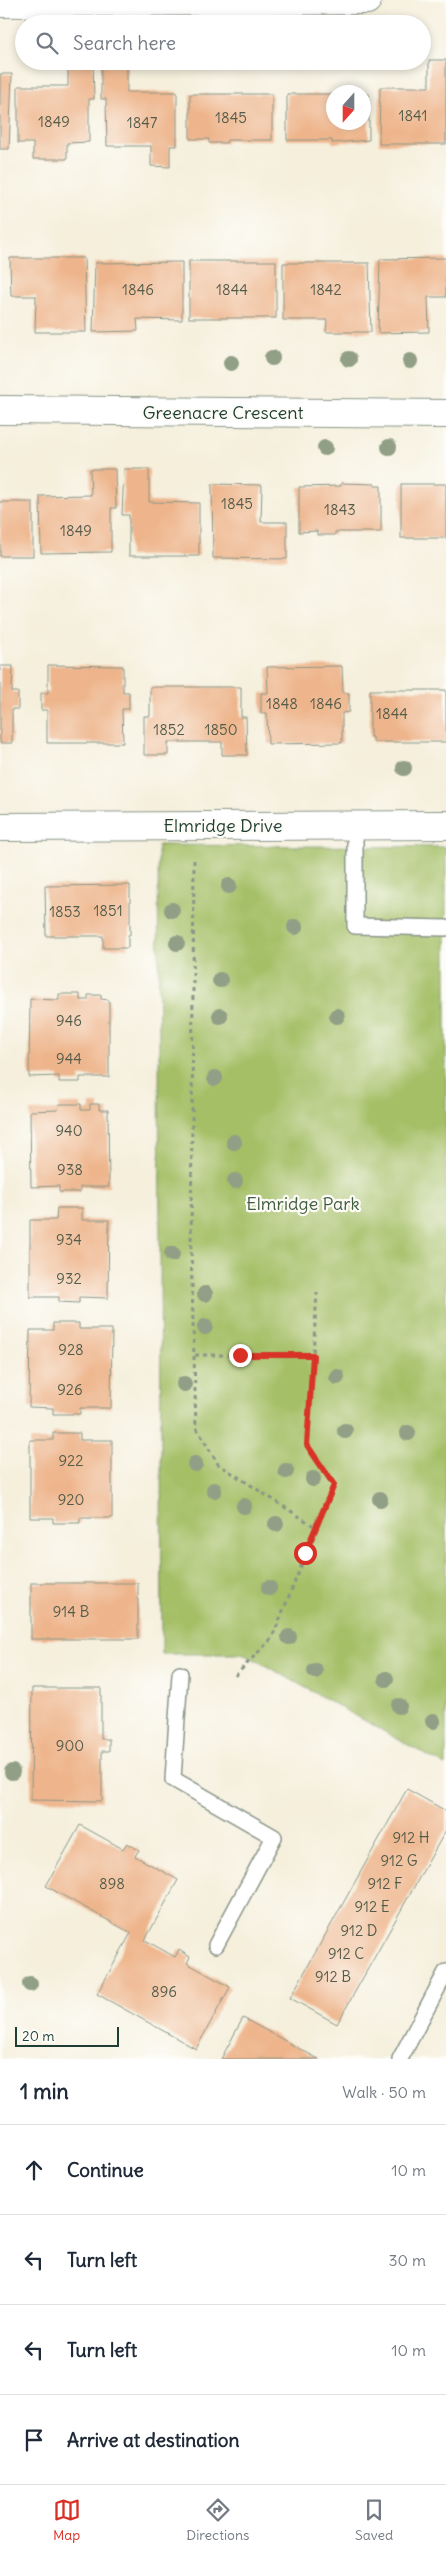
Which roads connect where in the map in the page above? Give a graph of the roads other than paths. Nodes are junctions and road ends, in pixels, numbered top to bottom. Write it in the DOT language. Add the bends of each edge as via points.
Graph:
graph roads {
  1 [pos="367,0"];
  2 [pos="0,3"];
  3 [pos="0,410"];
  4 [pos="446,414"];
  5 [pos="355,824"];
  6 [pos="446,824"];
  7 [pos="0,827"];
  8 [pos="446,928"];
  9 [pos="180,1674"];
  10 [pos="216,1945"];
  11 [pos="446,1972"];
  12 [pos="400,2059"];
  1 -- 2 [label="street"];
  3 -- 4 [label="street, Greenacre Crescent"];
  5 -- 6 [label="street, Elmridge Drive"];
  5 -- 7 [label="street, Elmridge Drive"];
  5 -- 8 [label="lane" via="355,926"];
  9 -- 10 [label="lane" via="172,1779 274,1837"];
  11 -- 12 [label="lane"];
}
